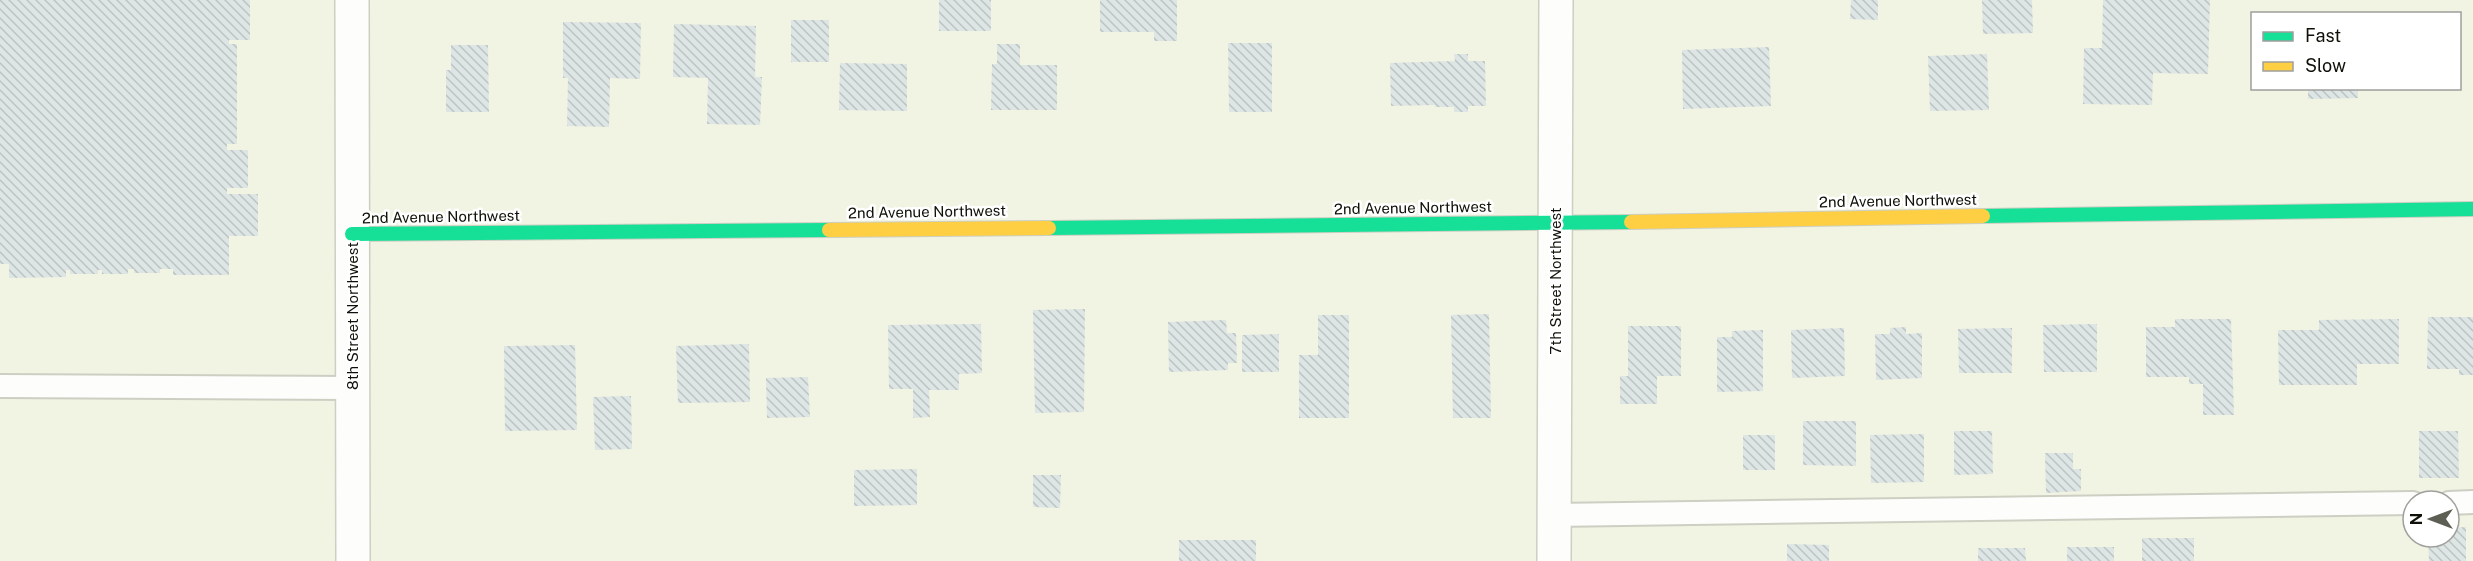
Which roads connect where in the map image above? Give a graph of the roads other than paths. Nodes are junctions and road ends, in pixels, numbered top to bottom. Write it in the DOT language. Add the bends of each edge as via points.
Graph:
graph roads {
  1 [pos="352,0"];
  2 [pos="1556,0"];
  3 [pos="2473,209"];
  4 [pos="1557,223"];
  5 [pos="352,234"];
  6 [pos="0,386"];
  7 [pos="353,388"];
  8 [pos="2401,503"];
  9 [pos="1554,515"];
  10 [pos="353,561"];
  11 [pos="1554,561"];
  1 -- 5 [label="street, 8th Street Northwest"];
  2 -- 4 [label="street, 7th Street Northwest"];
  3 -- 4 [label="street, 2nd Avenue Northwest"];
  4 -- 5 [label="street, 2nd Avenue Northwest"];
  4 -- 9 [label="street, 7th Street Northwest"];
  5 -- 7 [label="street, 8th Street Northwest"];
  6 -- 7 [label="lane"];
  7 -- 10 [label="street, 8th Street Northwest"];
  8 -- 9 [label="lane"];
  9 -- 11 [label="street, 7th Street Northwest"];
}
